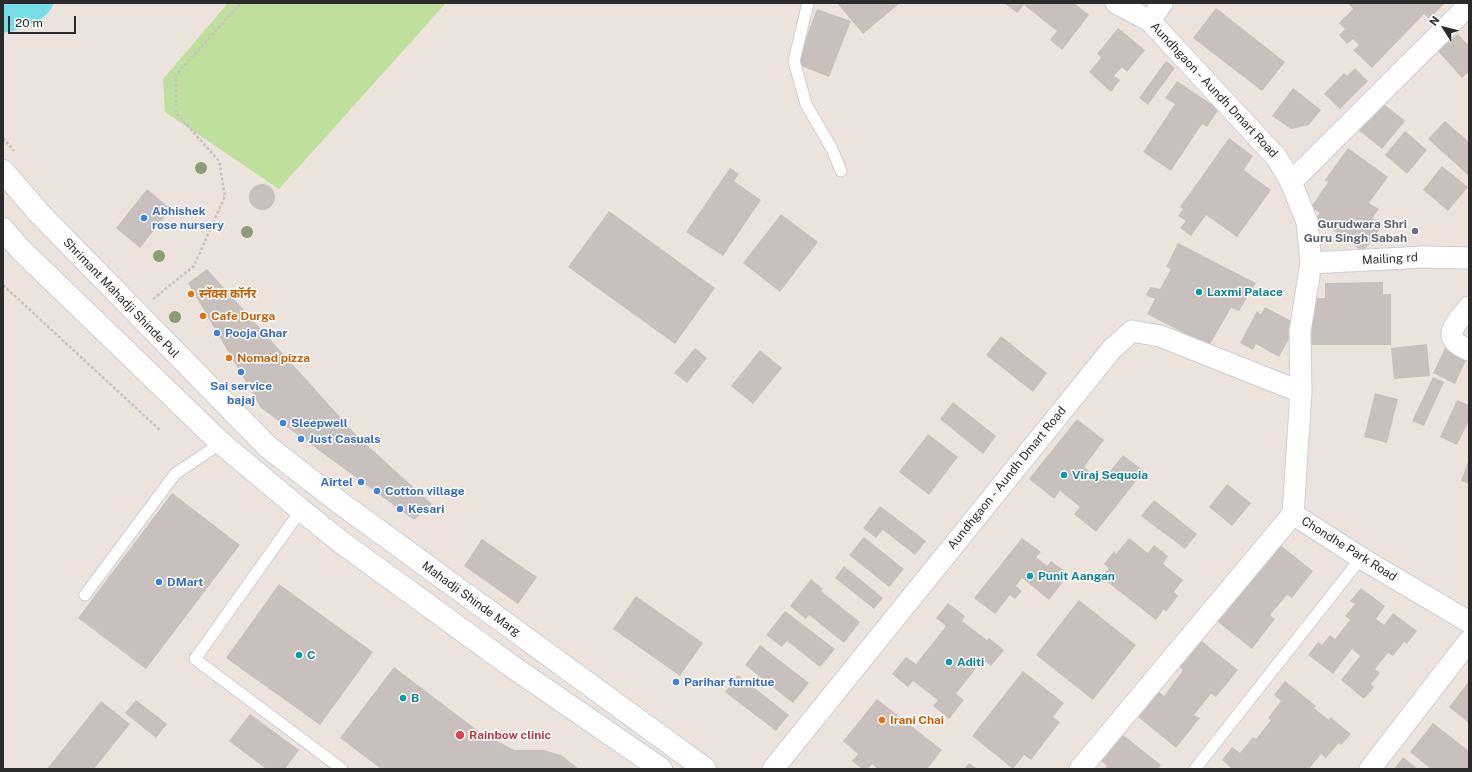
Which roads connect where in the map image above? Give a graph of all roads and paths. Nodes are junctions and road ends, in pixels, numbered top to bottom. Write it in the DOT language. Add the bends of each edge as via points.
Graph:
graph roads {
  1 [pos="241,3"];
  2 [pos="808,3"];
  3 [pos="1116,3"];
  4 [pos="1162,3"];
  5 [pos="1469,5"];
  6 [pos="1150,20"];
  7 [pos="3,171"];
  8 [pos="841,171"];
  9 [pos="1291,182"];
  10 [pos="3,229"];
  11 [pos="1469,258"];
  12 [pos="1311,263"];
  13 [pos="3,285"];
  14 [pos="153,299"];
  15 [pos="1469,307"];
  16 [pos="1469,350"];
  17 [pos="1301,392"];
  18 [pos="242,422"];
  19 [pos="161,431"];
  20 [pos="221,443"];
  21 [pos="268,447"];
  22 [pos="249,467"];
  23 [pos="301,510"];
  24 [pos="1293,514"];
  25 [pos="1361,558"];
  26 [pos="85,595"];
  27 [pos="1469,622"];
  28 [pos="1469,640"];
  29 [pos="342,769"];
  30 [pos="661,769"];
  31 [pos="705,769"];
  32 [pos="774,769"];
  33 [pos="1080,769"];
  34 [pos="1195,769"];
  35 [pos="1370,769"];
  1 -- 14 [label="path" via="176,75 176,113 219,161 225,196 194,266"];
  2 -- 8 [label="lane" via="794,61 806,104 832,149"];
  3 -- 6 [label="street, Aundhgaon - Aundh Dmart Road"];
  4 -- 6 [label="street"];
  5 -- 9 [label="street"];
  6 -- 9 [label="street, Aundhgaon - Aundh Dmart Road" via="1277,158"];
  7 -- 18 [label="main road, Shrimant Mahadji Shinde Pul" via="39,213"];
  9 -- 12 [label="street, Aundhgaon - Aundh Dmart Road" via="1307,222"];
  10 -- 20 [label="main road" via="20,250"];
  11 -- 12 [label="street, Mailing rd" via="1423,257"];
  12 -- 17 [label="street, Chondhe Park Road" via="1300,331"];
  13 -- 19 [label="path"];
  15 -- 16 [label="street" via="1452,328 1451,334 1458,346"];
  17 -- 24 [label="street, Chondhe Park Road"];
  17 -- 32 [label="street, Aundhgaon - Aundh Dmart Road" via="1160,336 1132,331 1112,348"];
  18 -- 21 [label="main road, Mahadji Shinde Marg"];
  20 -- 22 [label="main road"];
  20 -- 26 [label="lane" via="175,474"];
  21 -- 22 [label="main road"];
  21 -- 31 [label="main road, Mahadji Shinde Marg" via="339,502"];
  22 -- 23 [label="main road"];
  23 -- 29 [label="lane" via="195,659"];
  23 -- 30 [label="main road" via="510,665"];
  24 -- 25 [label="street, Chondhe Park Road"];
  24 -- 33 [label="street"];
  25 -- 27 [label="street, Chondhe Park Road"];
  25 -- 34 [label="lane"];
  28 -- 35 [label="street"];
}
